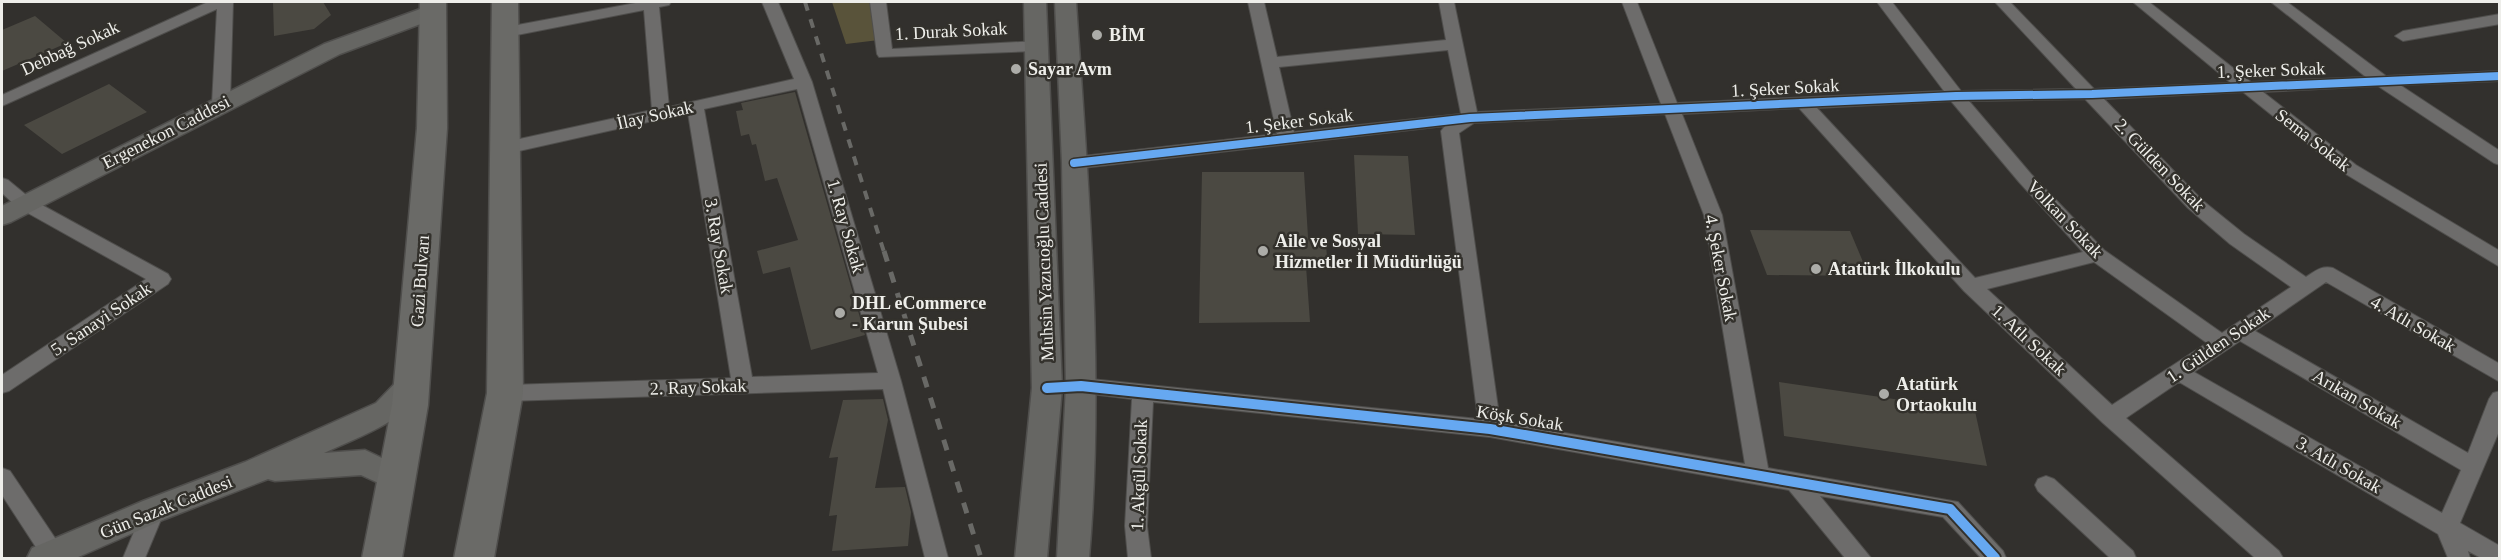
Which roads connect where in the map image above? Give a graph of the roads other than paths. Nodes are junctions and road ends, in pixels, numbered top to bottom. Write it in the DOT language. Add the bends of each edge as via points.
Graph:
graph roads {
  1 [pos="220,2"];
  2 [pos="225,2"];
  3 [pos="770,2"];
  4 [pos="878,2"];
  5 [pos="1035,2"];
  6 [pos="1065,2"];
  7 [pos="1256,2"];
  8 [pos="1447,2"];
  9 [pos="1629,2"];
  10 [pos="1884,2"];
  11 [pos="2002,2"];
  12 [pos="2140,2"];
  13 [pos="2278,2"];
  14 [pos="657,3"];
  15 [pos="431,4"];
  16 [pos="506,17"];
  17 [pos="2499,19"];
  18 [pos="2403,36"];
  19 [pos="1455,44"];
  20 [pos="1037,46"];
  21 [pos="332,49"];
  22 [pos="1272,63"];
  23 [pos="2499,76"];
  24 [pos="804,82"];
  25 [pos="2383,82"];
  26 [pos="2246,88"];
  27 [pos="2092,94"];
  28 [pos="1956,96"];
  29 [pos="2,101"];
  30 [pos="221,104"];
  31 [pos="1804,104"];
  32 [pos="695,106"];
  33 [pos="1670,110"];
  34 [pos="661,114"];
  35 [pos="1470,118"];
  36 [pos="1287,139"];
  37 [pos="506,148"];
  38 [pos="2499,159"];
  39 [pos="1074,163"];
  40 [pos="2,184"];
  41 [pos="24,203"];
  42 [pos="2,216"];
  43 [pos="2097,255"];
  44 [pos="2499,260"];
  45 [pos="2326,273"];
  46 [pos="1971,286"];
  47 [pos="2306,287"];
  48 [pos="2240,331"];
  49 [pos="2222,343"];
  50 [pos="2178,372"];
  51 [pos="2499,374"];
  52 [pos="891,381"];
  53 [pos="412,384"];
  54 [pos="2,385"];
  55 [pos="743,386"];
  56 [pos="1081,386"];
  57 [pos="1047,388"];
  58 [pos="1143,392"];
  59 [pos="505,393"];
  60 [pos="2499,399"];
  61 [pos="2111,417"];
  62 [pos="1490,429"];
  63 [pos="2474,467"];
  64 [pos="256,471"];
  65 [pos="1758,476"];
  66 [pos="2,477"];
  67 [pos="396,479"];
  68 [pos="1796,483"];
  69 [pos="2046,485"];
  70 [pos="154,510"];
  71 [pos="2447,527"];
  72 [pos="48,556"];
  73 [pos="134,558"];
  74 [pos="382,558"];
  75 [pos="474,558"];
  76 [pos="937,558"];
  77 [pos="1031,558"];
  78 [pos="1073,558"];
  79 [pos="1139,558"];
  80 [pos="1859,558"];
  81 [pos="1995,558"];
  82 [pos="2125,558"];
  83 [pos="2271,558"];
  84 [pos="2459,558"];
  85 [pos="2499,558"];
  1 -- 29 [label="street, Debbağ Sokak"];
  2 -- 30 [label="street"];
  3 -- 24 [label="street, 1. Ray Sokak"];
  4 -- 20 [label="street, 1. Durak Sokak" via="885,54"];
  5 -- 20 [label="street, Muhsin Yazıcıoğlu Caddesi"];
  6 -- 39 [label="street, Muhsin Yazıcıoğlu Caddesi"];
  7 -- 22 [label="street"];
  8 -- 19 [label="street"];
  9 -- 33 [label="street, 4. Şeker Sokak"];
  10 -- 28 [label="street, Volkan Sokak"];
  11 -- 27 [label="street, 2. Gülden Sokak"];
  12 -- 26 [label="street, Sema Sokak"];
  13 -- 25 [label="street"];
  14 -- 16 [label="street"];
  14 -- 34 [label="street"];
  15 -- 21 [label="street"];
  15 -- 21 [label="street"];
  15 -- 53 [label="highway, Gazi Bulvarı" via="432,128"];
  16 -- 37 [label="highway"];
  17 -- 18 [label="street"];
  19 -- 22 [label="street"];
  19 -- 35 [label="street"];
  20 -- 57 [label="street, Muhsin Yazıcıoğlu Caddesi"];
  21 -- 30 [label="street, Ergenekon Caddesi"];
  22 -- 36 [label="street"];
  23 -- 25 [label="street, 1. Şeker Sokak"];
  24 -- 32 [label="street, İlay Sokak"];
  24 -- 52 [label="street, 1. Ray Sokak"];
  25 -- 26 [label="street, 1. Şeker Sokak"];
  25 -- 38 [label="street"];
  26 -- 27 [label="street, 1. Şeker Sokak"];
  26 -- 44 [label="street, Sema Sokak" via="2350,169"];
  27 -- 28 [label="street, 1. Şeker Sokak"];
  27 -- 47 [label="street, 2. Gülden Sokak" via="2194,204 2237,240"];
  28 -- 31 [label="street, 1. Şeker Sokak"];
  28 -- 43 [label="street, Volkan Sokak"];
  30 -- 41 [label="street, Ergenekon Caddesi"];
  31 -- 33 [label="street, 1. Şeker Sokak"];
  31 -- 46 [label="street, 1. Atlı Sokak"];
  32 -- 34 [label="street, İlay Sokak"];
  32 -- 55 [label="street, 3. Ray Sokak"];
  33 -- 35 [label="street, 1. Şeker Sokak"];
  33 -- 65 [label="street, 4. Şeker Sokak" via="1713,215"];
  34 -- 37 [label="street, İlay Sokak"];
  35 -- 36 [label="street, 1. Şeker Sokak"];
  35 -- 62 [label="street" via="1450,131"];
  36 -- 39 [label="street, 1. Şeker Sokak"];
  37 -- 59 [label="highway"];
  39 -- 56 [label="street, Muhsin Yazıcıoğlu Caddesi"];
  40 -- 41 [label="street"];
  41 -- 42 [label="street, Ergenekon Caddesi"];
  41 -- 54 [label="street, 5. Sanayi Sokak" via="161,279"];
  43 -- 46 [label="street"];
  43 -- 49 [label="street, Volkan Sokak"];
  45 -- 47 [label="street, 1. Gülden Sokak"];
  45 -- 51 [label="street, 4. Atlı Sokak"];
  46 -- 61 [label="street, 1. Atlı Sokak"];
  47 -- 48 [label="street, 1. Gülden Sokak"];
  48 -- 49 [label="street, 1. Gülden Sokak"];
  48 -- 63 [label="street, Arıkan Sokak"];
  49 -- 50 [label="street, 1. Gülden Sokak"];
  50 -- 61 [label="street, 1. Gülden Sokak"];
  50 -- 71 [label="street, 3. Atlı Sokak"];
  52 -- 55 [label="street, 2. Ray Sokak"];
  52 -- 76 [label="street, 1. Ray Sokak"];
  53 -- 64 [label="street" via="386,411"];
  53 -- 67 [label="highway, Gazi Bulvarı"];
  55 -- 59 [label="street, 2. Ray Sokak"];
  56 -- 57 [label="street"];
  56 -- 58 [label="street, Köşk Sokak"];
  56 -- 78 [label="street, Muhsin Yazıcıoğlu Caddesi"];
  57 -- 77 [label="street, Muhsin Yazıcıoğlu Caddesi"];
  58 -- 62 [label="street, Köşk Sokak"];
  58 -- 79 [label="street, 1. Akgül Sokak" via="1136,526"];
  59 -- 75 [label="highway"];
  60 -- 63 [label="street"];
  61 -- 83 [label="street, 1. Atlı Sokak"];
  62 -- 65 [label="street, Köşk Sokak"];
  63 -- 71 [label="street"];
  64 -- 67 [label="street" via="365,462"];
  64 -- 70 [label="street, Gün Sazak Caddesi"];
  65 -- 68 [label="street, Köşk Sokak"];
  66 -- 72 [label="street"];
  67 -- 74 [label="highway, Gazi Bulvarı"];
  68 -- 80 [label="street"];
  68 -- 81 [label="street, Köşk Sokak" via="1950,509"];
  69 -- 82 [label="street"];
  70 -- 72 [label="street, Gün Sazak Caddesi"];
  70 -- 73 [label="street"];
  71 -- 84 [label="street"];
  71 -- 85 [label="street, 3. Atlı Sokak"];
}
